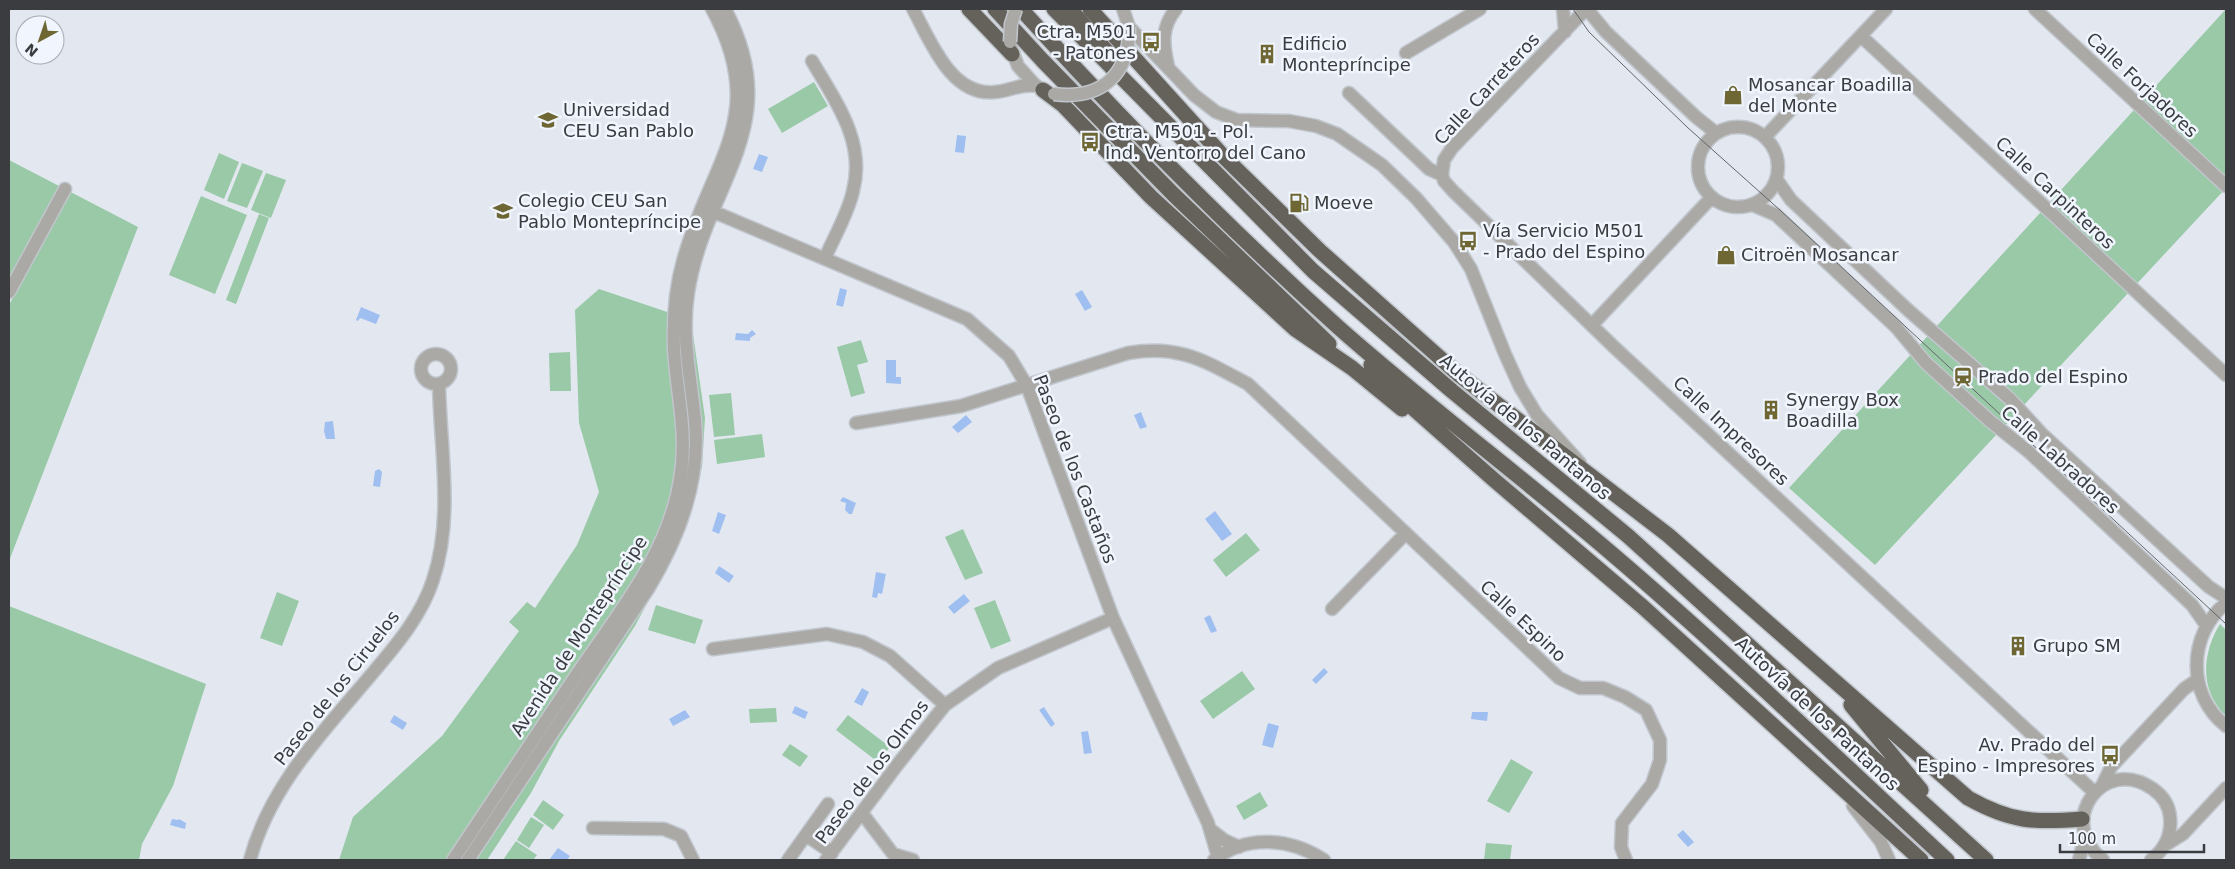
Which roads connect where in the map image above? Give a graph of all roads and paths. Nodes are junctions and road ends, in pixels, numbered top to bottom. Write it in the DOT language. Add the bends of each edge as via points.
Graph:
graph roads {
  1 [pos="712,9"];
  2 [pos="725,9"];
  3 [pos="913,9"];
  4 [pos="970,9"];
  5 [pos="995,9"];
  6 [pos="1016,9"];
  7 [pos="1021,9"];
  8 [pos="1054,9"];
  9 [pos="1070,9"];
  10 [pos="1090,9"];
  11 [pos="1176,9"];
  12 [pos="1480,9"];
  13 [pos="1563,9"];
  14 [pos="1586,9"];
  15 [pos="1886,9"];
  16 [pos="2035,9"];
  17 [pos="1127,15"];
  18 [pos="1565,32"];
  19 [pos="1861,36"];
  20 [pos="1406,53"];
  21 [pos="1013,54"];
  22 [pos="812,61"];
  23 [pos="1169,69"];
  24 [pos="1008,89"];
  25 [pos="1044,90"];
  26 [pos="1349,93"];
  27 [pos="1143,101"];
  28 [pos="1716,133"];
  29 [pos="1765,137"];
  30 [pos="1442,175"];
  31 [pos="1777,180"];
  32 [pos="2226,186"];
  33 [pos="65,189"];
  34 [pos="1711,198"];
  35 [pos="1753,205"];
  36 [pos="708,210"];
  37 [pos="825,258"];
  38 [pos="9,292"];
  39 [pos="1592,326"];
  40 [pos="1339,327"];
  41 [pos="1352,368"];
  42 [pos="2226,375"];
  43 [pos="439,384"];
  44 [pos="1027,386"];
  45 [pos="856,423"];
  46 [pos="1588,473"];
  47 [pos="1493,479"];
  48 [pos="1406,533"];
  49 [pos="2226,598"];
  50 [pos="2226,603"];
  51 [pos="1332,609"];
  52 [pos="1113,618"];
  53 [pos="2206,625"];
  54 [pos="1784,636"];
  55 [pos="713,649"];
  56 [pos="2197,680"];
  57 [pos="945,705"];
  58 [pos="2226,726"];
  59 [pos="1828,778"];
  60 [pos="2226,788"];
  61 [pos="2098,789"];
  62 [pos="828,804"];
  63 [pos="862,813"];
  64 [pos="2082,819"];
  65 [pos="593,828"];
  66 [pos="1211,830"];
  67 [pos="1953,830"];
  68 [pos="806,835"];
  69 [pos="2085,837"];
  70 [pos="1239,847"];
  71 [pos="2161,855"];
  72 [pos="829,856"];
  73 [pos="1216,859"];
  74 [pos="250,860"];
  75 [pos="453,860"];
  76 [pos="468,860"];
  77 [pos="693,860"];
  78 [pos="788,860"];
  79 [pos="913,860"];
  80 [pos="1324,860"];
  81 [pos="1626,860"];
  82 [pos="1889,860"];
  83 [pos="1921,860"];
  84 [pos="1947,860"];
  85 [pos="1986,860"];
  86 [pos="2079,860"];
  87 [pos="2103,860"];
  1 -- 36 [label="street, Avenida de Montepríncipe" via="732,55 736,75 736,113"];
  2 -- 36 [label="street, Avenida de Montepríncipe" via="743,50 748,75 749,112 733,164"];
  3 -- 24 [label="street" via="954,76 979,92"];
  4 -- 21 [label="highway"];
  5 -- 41 [label="highway" via="1173,194"];
  6 -- 21 [label="street, bridge" via="1010,24"];
  7 -- 40 [label="highway, Autovía de los Pantanos" via="1192,187"];
  8 -- 27 [label="highway, Autovía de los Pantanos"];
  9 -- 27 [label="highway" via="1133,83"];
  10 -- 46 [label="highway" via="1223,156 1320,252 1458,374"];
  11 -- 23 [label="street" via="1164,27 1163,46"];
  12 -- 20 [label="street"];
  13 -- 18 [label="street"];
  14 -- 18 [label="street, Calle Carreteros"];
  14 -- 28 [label="street" via="1606,32"];
  15 -- 19 [label="street"];
  16 -- 32 [label="street, Calle Forjadores"];
  17 -- 23 [label="street"];
  17 -- 25 [label="street, bridge" via="1129,44 1125,61 1116,75 1087,93 1070,96"];
  18 -- 30 [label="street, Calle Carreteros" via="1452,148 1444,160"];
  19 -- 29 [label="street"];
  19 -- 42 [label="street, Calle Carpinteros"];
  21 -- 24 [label="street"];
  21 -- 25 [label="street"];
  22 -- 37 [label="street" via="842,112 857,151 854,191"];
  23 -- 46 [label="street" via="1216,112 1237,120 1316,126 1337,134 1382,165 1454,242 1470,269 1520,387 1537,415"];
  24 -- 25 [label="street" via="1027,84"];
  25 -- 41 [label="highway" via="1063,105 1151,197 1295,329"];
  26 -- 30 [label="street, Calle Impresores" via="1429,169"];
  27 -- 67 [label="highway, Autovía de los Pantanos" via="1313,270 1452,391 1628,536"];
  28 -- 29 [label="street" via="1732,127 1750,128"];
  28 -- 34 [label="street" via="1704,144 1698,157 1697,172"];
  29 -- 31 [label="street" via="1779,164"];
  30 -- 39 [label="street, Calle Impresores" via="1453,191"];
  31 -- 35 [label="street" via="1769,193"];
  31 -- 49 [label="street, Calle Labradores" via="1791,200 1908,310 2010,399 2042,434 2209,587"];
  33 -- 38 [label="street"];
  34 -- 35 [label="street" via="1738,208"];
  34 -- 39 [label="street"];
  35 -- 53 [label="street, Calle Labradores" via="1776,215 1896,327 1926,362 2029,452 2192,605"];
  36 -- 37 [label="street, Paseo de los Castaños"];
  36 -- 75 [label="street, Avenida de Montepríncipe" via="682,263 677,293 674,351 684,426 684,454 668,526 639,582"];
  36 -- 76 [label="street, Avenida de Montepríncipe" via="688,295 686,349 695,423 695,456 691,486 678,530 668,556 648,589"];
  37 -- 44 [label="street, Paseo de los Castaños" via="967,319 1009,356"];
  39 -- 61 [label="street, Calle Impresores"];
  40 -- 47 [label="highway" via="1406,402"];
  40 -- 84 [label="highway, Autovía de los Pantanos" via="1611,553"];
  41 -- 47 [label="highway"];
  43 -- 74 [label="street, Paseo de los Ciruelos" via="445,523 432,582 411,624 297,764 265,818"];
  44 -- 45 [label="street, Calle Espino" via="961,406"];
  44 -- 48 [label="street, Calle Espino" via="1128,353 1149,350 1194,356 1248,384"];
  44 -- 52 [label="street, Paseo de los Castaños"];
  46 -- 54 [label="highway" via="1668,535"];
  47 -- 59 [label="highway" via="1643,607"];
  48 -- 51 [label="street"];
  48 -- 81 [label="street, Calle Espino" via="1558,678 1580,688 1603,688 1646,710 1660,740 1660,760 1652,784 1622,823 1620,847"];
  50 -- 53 [label="street"];
  52 -- 57 [label="street, Paseo de los Olmos" via="998,668"];
  52 -- 66 [label="street, Paseo de los Castaños"];
  53 -- 56 [label="street" via="2197,652"];
  54 -- 64 [label="highway" via="1968,798 1991,811 2016,819 2036,822"];
  54 -- 67 [label="highway" via="1847,700"];
  55 -- 57 [label="street, Paseo de los Olmos" via="827,634 863,642 890,656"];
  56 -- 58 [label="street" via="2207,704"];
  56 -- 61 [label="street" via="2184,689 2112,767"];
  57 -- 63 [label="street, Paseo de los Olmos"];
  59 -- 82 [label="street" via="1863,816"];
  59 -- 83 [label="highway"];
  60 -- 71 [label="street"];
  61 -- 64 [label="street" via="2086,804"];
  61 -- 71 [label="street" via="2124,778 2142,781 2161,794 2169,809 2171,827"];
  62 -- 68 [label="street"];
  63 -- 72 [label="street, Paseo de los Olmos"];
  63 -- 79 [label="street" via="893,854"];
  64 -- 69 [label="street"];
  65 -- 77 [label="street" via="664,829 681,836"];
  66 -- 70 [label="street"];
  66 -- 73 [label="street, Paseo de los Castaños"];
  67 -- 85 [label="highway, Autovía de los Pantanos"];
  68 -- 72 [label="street"];
  68 -- 78 [label="street"];
  69 -- 86 [label="street"];
  69 -- 87 [label="street" via="2093,852"];
  70 -- 73 [label="street"];
  70 -- 80 [label="street" via="1271,841 1290,843"];
}
